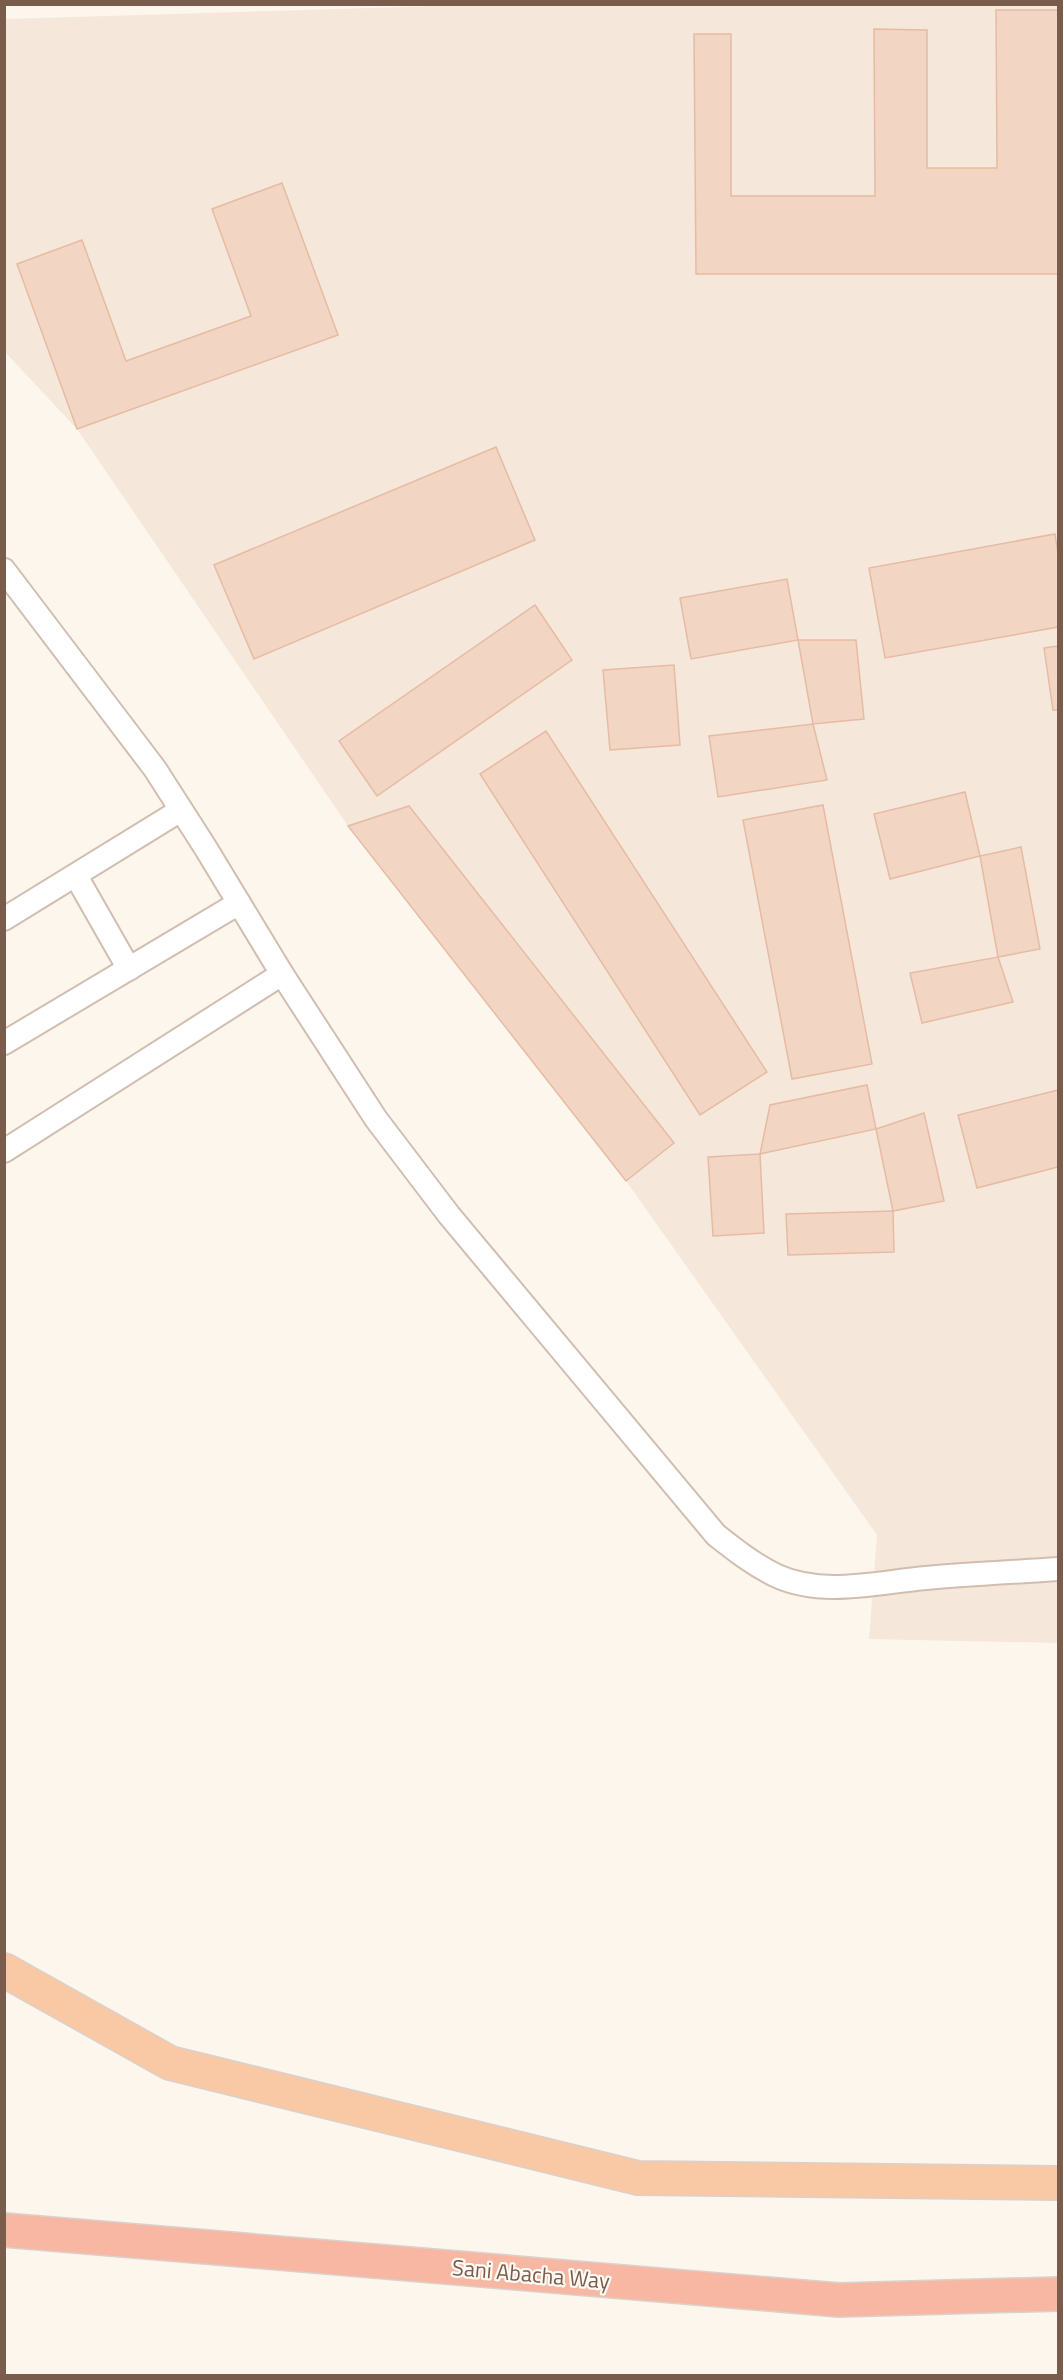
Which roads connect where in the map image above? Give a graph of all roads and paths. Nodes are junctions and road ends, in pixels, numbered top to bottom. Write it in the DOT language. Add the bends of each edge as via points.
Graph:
graph roads {
  1 [pos="4,570"];
  2 [pos="181,810"];
  3 [pos="76,876"];
  4 [pos="239,903"];
  5 [pos="4,919"];
  6 [pos="129,969"];
  7 [pos="282,974"];
  8 [pos="4,1043"];
  9 [pos="4,1151"];
  10 [pos="1059,1569"];
  11 [pos="4,1970"];
  12 [pos="1059,2183"];
  13 [pos="4,2230"];
  14 [pos="1059,2294"];
  1 -- 2 [label="lane"];
  2 -- 3 [label="lane"];
  2 -- 4 [label="lane"];
  3 -- 5 [label="lane"];
  3 -- 6 [label="lane"];
  4 -- 6 [label="lane"];
  4 -- 7 [label="lane"];
  6 -- 8 [label="lane"];
  7 -- 9 [label="lane"];
  7 -- 10 [label="lane" via="376,1119 449,1215 716,1535 743,1556 778,1576 809,1584 847,1587"];
  11 -- 12 [label="highway" via="170,2063 638,2178"];
  13 -- 14 [label="highway, Sani Abacha Way" via="839,2300"];
}
